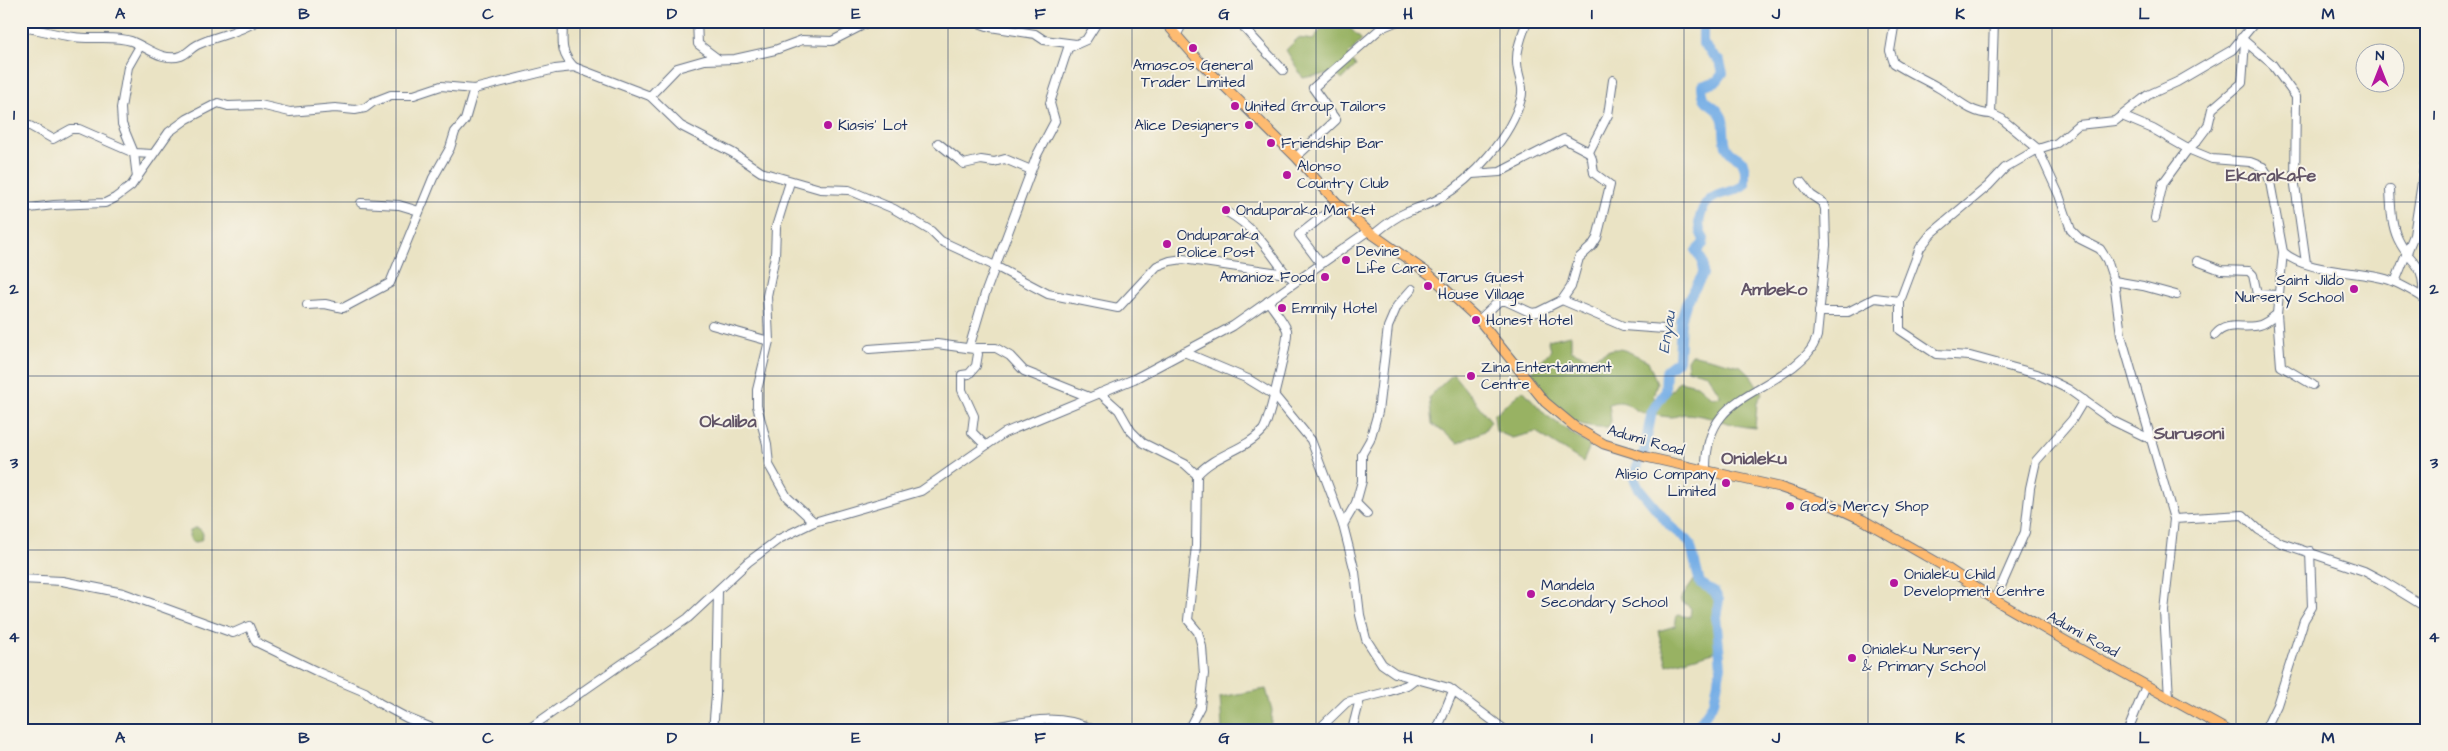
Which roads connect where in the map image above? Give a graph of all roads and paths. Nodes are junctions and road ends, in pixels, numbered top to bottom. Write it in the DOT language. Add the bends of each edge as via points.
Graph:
graph roads {
  1 [pos="257,21"];
  2 [pos="563,21"];
  3 [pos="697,21"];
  4 [pos="871,21"];
  5 [pos="973,21"];
  6 [pos="1098,21"];
  7 [pos="1164,21"];
  8 [pos="1184,21"];
  9 [pos="1246,21"];
  10 [pos="1398,21"];
  11 [pos="1528,21"];
  12 [pos="1895,21"];
  13 [pos="1994,21"];
  14 [pos="2256,21"];
  15 [pos="21,27"];
  16 [pos="1177,34"];
  17 [pos="2243,40"];
  18 [pos="1076,44"];
  19 [pos="140,46"];
  20 [pos="718,59"];
  21 [pos="574,68"];
  22 [pos="1283,70"];
  23 [pos="1613,80"];
  24 [pos="474,89"];
  25 [pos="650,96"];
  26 [pos="1992,114"];
  27 [pos="2122,116"];
  28 [pos="21,126"];
  29 [pos="938,143"];
  30 [pos="2038,149"];
  31 [pos="2188,149"];
  32 [pos="2427,150"];
  33 [pos="1589,152"];
  34 [pos="134,153"];
  35 [pos="152,154"];
  36 [pos="1296,157"];
  37 [pos="1031,170"];
  38 [pos="1472,174"];
  39 [pos="137,178"];
  40 [pos="790,182"];
  41 [pos="1801,182"];
  42 [pos="2390,190"];
  43 [pos="361,203"];
  44 [pos="1338,204"];
  45 [pos="21,209"];
  46 [pos="419,212"];
  47 [pos="1227,212"];
  48 [pos="2155,218"];
  49 [pos="1370,233"];
  50 [pos="2283,252"];
  51 [pos="2406,253"];
  52 [pos="2197,261"];
  53 [pos="2306,263"];
  54 [pos="1321,264"];
  55 [pos="995,266"];
  56 [pos="1286,274"];
  57 [pos="1296,281"];
  58 [pos="2114,281"];
  59 [pos="2395,282"];
  60 [pos="1412,289"];
  61 [pos="2176,295"];
  62 [pos="2278,295"];
  63 [pos="2425,299"];
  64 [pos="1562,300"];
  65 [pos="1268,301"];
  66 [pos="1900,302"];
  67 [pos="307,305"];
  68 [pos="1819,312"];
  69 [pos="2277,314"];
  70 [pos="1479,320"];
  71 [pos="712,325"];
  72 [pos="1664,329"];
  73 [pos="2215,335"];
  74 [pos="769,341"];
  75 [pos="969,348"];
  76 [pos="869,349"];
  77 [pos="1184,352"];
  78 [pos="2312,384"];
  79 [pos="1100,393"];
  80 [pos="1274,395"];
  81 [pos="1089,397"];
  82 [pos="2084,400"];
  83 [pos="2150,438"];
  84 [pos="985,445"];
  85 [pos="1706,470"];
  86 [pos="1197,475"];
  87 [pos="1356,503"];
  88 [pos="1367,514"];
  89 [pos="2174,519"];
  90 [pos="814,522"];
  91 [pos="1343,525"];
  92 [pos="2310,551"];
  93 [pos="21,579"];
  94 [pos="718,591"];
  95 [pos="1995,600"];
  96 [pos="2427,608"];
  97 [pos="1415,679"];
  98 [pos="2146,686"];
  99 [pos="1453,691"];
  100 [pos="2169,698"];
  101 [pos="1360,699"];
  102 [pos="1008,726"];
  103 [pos="437,730"];
  104 [pos="527,730"];
  105 [pos="712,730"];
  106 [pos="975,730"];
  107 [pos="1094,730"];
  108 [pos="1188,730"];
  109 [pos="1318,730"];
  110 [pos="1352,730"];
  111 [pos="1437,730"];
  112 [pos="1504,730"];
  113 [pos="2128,730"];
  114 [pos="2227,730"];
  115 [pos="2265,730"];
  1 -- 19 [label="street" via="240,31 195,46 180,56 166,57"];
  2 -- 21 [label="street" via="562,50"];
  3 -- 20 [label="street" via="698,44"];
  4 -- 20 [label="street" via="832,42 802,40 775,50 735,59"];
  5 -- 18 [label="street" via="1034,34 1044,40"];
  6 -- 18 [label="street" via="1086,40"];
  7 -- 16 [label="main road, Adumi Road"];
  8 -- 16 [label="street"];
  9 -- 22 [label="street" via="1246,29"];
  10 -- 36 [label="street" via="1381,28 1313,88 1336,120"];
  11 -- 38 [label="street" via="1517,59 1523,84 1521,101 1500,141"];
  12 -- 26 [label="street" via="1890,51 1894,63 1940,88 1960,104 1977,112"];
  13 -- 26 [label="street"];
  14 -- 17 [label="street"];
  15 -- 19 [label="street" via="78,38 113,38"];
  16 -- 36 [label="main road, Adumi Road" via="1199,61"];
  17 -- 27 [label="street" via="2232,50 2177,82 2148,95"];
  17 -- 31 [label="street" via="2242,83 2212,109 2208,126"];
  17 -- 53 [label="street" via="2272,64 2296,97 2295,185"];
  18 -- 37 [label="street" via="1068,48 1050,104 1055,121"];
  19 -- 34 [label="street" via="128,67 121,108 122,124"];
  20 -- 25 [label="street" via="677,68"];
  21 -- 24 [label="street" via="555,69"];
  21 -- 25 [label="street"];
  23 -- 33 [label="street" via="1608,115"];
  24 -- 35 [label="street" via="441,86 414,94 391,95 355,110 334,108 290,112 260,105 228,106 218,103 169,132"];
  24 -- 46 [label="street" via="465,120 455,132"];
  25 -- 40 [label="street" via="681,126 733,153 761,172"];
  26 -- 30 [label="street"];
  27 -- 30 [label="street" via="2111,122 2078,125 2057,143"];
  27 -- 31 [label="street"];
  28 -- 34 [label="street" via="30,126 52,139 71,129 79,129"];
  29 -- 37 [label="street" via="964,164 1005,159"];
  30 -- 58 [label="street" via="2071,230 2080,239 2100,249"];
  30 -- 66 [label="street" via="2005,168 1931,234 1920,248"];
  31 -- 48 [label="street" via="2163,183"];
  31 -- 50 [label="street" via="2212,159 2250,162 2263,167 2270,182"];
  32 -- 51 [label="street" via="2414,235"];
  33 -- 38 [label="street" via="1564,139 1500,172"];
  33 -- 64 [label="street" via="1594,173 1610,185 1597,238 1579,258 1571,287"];
  34 -- 35 [label="street"];
  34 -- 39 [label="street"];
  35 -- 39 [label="street"];
  36 -- 44 [label="main road, Adumi Road"];
  37 -- 55 [label="street"];
  38 -- 49 [label="street" via="1439,200 1400,215"];
  39 -- 45 [label="street" via="116,198 105,202"];
  40 -- 55 [label="street" via="855,192"];
  40 -- 74 [label="street" via="776,227 775,256 767,296"];
  41 -- 68 [label="street" via="1824,206 1826,244"];
  42 -- 51 [label="street" via="2394,229"];
  43 -- 46 [label="street" via="400,206"];
  44 -- 49 [label="main road, Adumi Road"];
  44 -- 54 [label="street" via="1299,235"];
  46 -- 67 [label="street" via="390,283 342,308 325,304"];
  47 -- 56 [label="street" via="1254,230"];
  49 -- 54 [label="street"];
  49 -- 70 [label="main road, Adumi Road" via="1429,274"];
  50 -- 53 [label="street"];
  50 -- 62 [label="street"];
  51 -- 59 [label="street"];
  51 -- 63 [label="street" via="2421,272"];
  52 -- 62 [label="street" via="2221,270 2249,271 2256,294"];
  53 -- 59 [label="street"];
  54 -- 57 [label="street"];
  55 -- 56 [label="street" via="1048,294 1118,308 1148,274 1170,261 1183,259"];
  55 -- 75 [label="street"];
  56 -- 57 [label="street"];
  57 -- 65 [label="street"];
  58 -- 61 [label="street"];
  58 -- 83 [label="street" via="2121,335"];
  59 -- 63 [label="street"];
  60 -- 87 [label="street" via="1399,303 1388,327 1379,406 1370,440 1362,454 1362,481"];
  62 -- 69 [label="street"];
  64 -- 70 [label="street" via="1532,313 1506,300 1499,301"];
  64 -- 72 [label="street" via="1623,326"];
  65 -- 77 [label="street" via="1233,326"];
  65 -- 80 [label="street" via="1287,330"];
  66 -- 68 [label="street" via="1875,298 1848,312"];
  66 -- 82 [label="street" via="1900,330 1932,353 1970,356 2019,368 2056,383"];
  68 -- 85 [label="street" via="1817,336 1807,354 1773,381 1743,396 1726,410 1712,432"];
  69 -- 73 [label="street" via="2264,324 2222,328"];
  69 -- 78 [label="street" via="2281,366"];
  70 -- 85 [label="main road, Adumi Road" via="1557,413 1604,444"];
  71 -- 74 [label="street"];
  74 -- 90 [label="street" via="757,390 757,406 769,465 787,496"];
  75 -- 76 [label="street" via="938,344"];
  75 -- 81 [label="street" via="996,348 1010,356 1024,371"];
  75 -- 84 [label="street" via="978,354 976,366 969,374 962,374 962,390 974,416 972,432"];
  77 -- 79 [label="street"];
  77 -- 80 [label="street" via="1248,379"];
  79 -- 81 [label="street"];
  79 -- 86 [label="street" via="1119,410 1143,444 1186,464"];
  80 -- 86 [label="street" via="1264,429"];
  80 -- 91 [label="street" via="1311,440"];
  81 -- 84 [label="street" via="1004,433"];
  82 -- 83 [label="street" via="2113,421"];
  82 -- 95 [label="street" via="2072,420 2036,461 2025,532"];
  83 -- 89 [label="street"];
  84 -- 90 [label="street" via="920,491"];
  85 -- 95 [label="main road, Adumi Road" via="1779,487 1839,509 1924,554"];
  86 -- 108 [label="street" via="1196,546 1188,620 1198,632 1202,647 1204,689 1200,707"];
  87 -- 88 [label="street"];
  87 -- 91 [label="street"];
  89 -- 92 [label="street" via="2243,514 2259,530 2281,542"];
  89 -- 100 [label="street" via="2164,611"];
  90 -- 94 [label="street" via="779,540 748,562"];
  91 -- 97 [label="street" via="1355,572 1360,615 1370,648 1388,670"];
  92 -- 96 [label="street" via="2383,580"];
  92 -- 115 [label="street" via="2312,607 2304,620"];
  93 -- 103 [label="street" via="62,581 123,593 233,633 249,626 256,642 365,692 407,718"];
  94 -- 104 [label="street" via="654,644"];
  94 -- 105 [label="street"];
  95 -- 98 [label="main road, Adumi Road"];
  97 -- 99 [label="street" via="1439,683"];
  97 -- 101 [label="street" via="1407,685"];
  98 -- 100 [label="main road, Adumi Road"];
  98 -- 113 [label="street"];
  99 -- 111 [label="street"];
  99 -- 112 [label="street"];
  100 -- 114 [label="main road, Adumi Road"];
  101 -- 109 [label="street" via="1344,704"];
  101 -- 110 [label="street"];
  102 -- 106 [label="street"];
  102 -- 107 [label="street" via="1070,720"];
}
